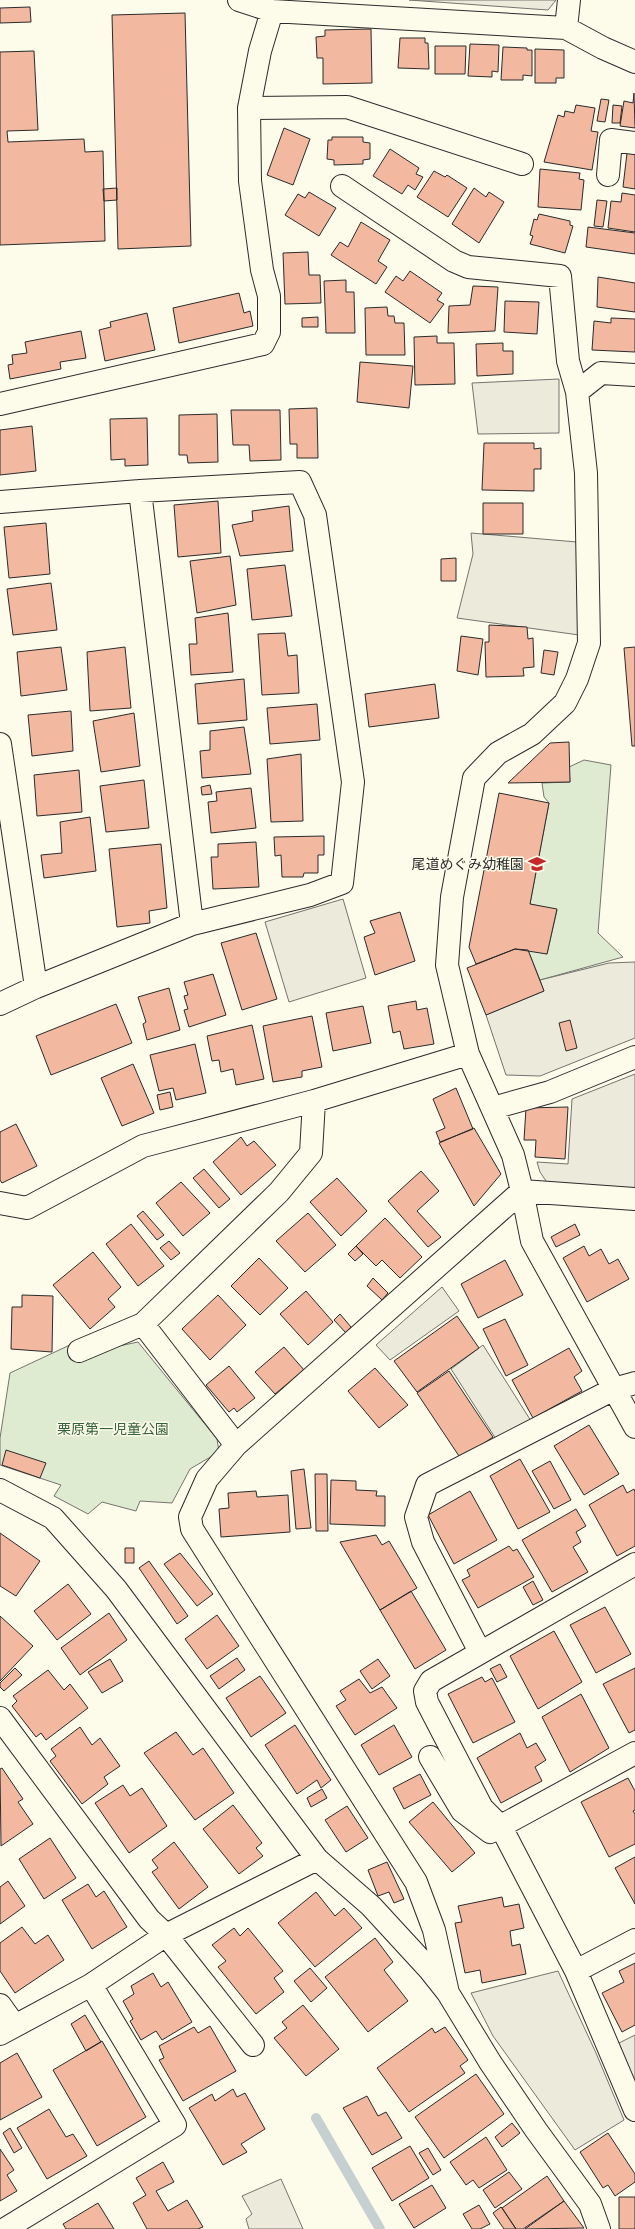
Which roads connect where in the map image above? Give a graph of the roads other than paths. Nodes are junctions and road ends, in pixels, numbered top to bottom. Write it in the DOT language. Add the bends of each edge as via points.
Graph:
graph roads {
  1 [pos="239,0"];
  2 [pos="569,0"];
  3 [pos="272,11"];
  4 [pos="566,28"];
  5 [pos="635,62"];
  6 [pos="249,108"];
  7 [pos="635,143"];
  8 [pos="522,164"];
  9 [pos="608,175"];
  10 [pos="342,186"];
  11 [pos="635,375"];
  12 [pos="577,392"];
  13 [pos="0,404"];
  14 [pos="140,491"];
  15 [pos="0,502"];
  16 [pos="0,744"];
  17 [pos="192,924"];
  18 [pos="36,987"];
  19 [pos="0,1004"];
  20 [pos="468,1054"];
  21 [pos="635,1056"];
  22 [pos="314,1101"];
  23 [pos="493,1108"];
  24 [pos="522,1191"];
  25 [pos="635,1200"];
  26 [pos="0,1203"];
  27 [pos="144,1324"];
  28 [pos="79,1352"];
  29 [pos="635,1383"];
  30 [pos="614,1389"];
  31 [pos="635,1427"];
  32 [pos="236,1445"];
  33 [pos="0,1490"];
  34 [pos="635,1564"];
  35 [pos="480,1652"];
  36 [pos="0,1718"];
  37 [pos="635,1753"];
  38 [pos="430,1757"];
  39 [pos="501,1827"];
  40 [pos="317,1859"];
  41 [pos="166,1935"];
  42 [pos="635,1940"];
  43 [pos="576,1971"];
  44 [pos="91,1985"];
  45 [pos="448,1993"];
  46 [pos="0,2005"];
  47 [pos="8,2030"];
  48 [pos="253,2045"];
  49 [pos="635,2110"];
  50 [pos="5,2229"];
  51 [pos="599,2229"];
  1 -- 3 [label="street"];
  2 -- 4 [label="street"];
  3 -- 4 [label="street"];
  3 -- 6 [label="street" via="260,51"];
  4 -- 5 [label="street"];
  6 -- 8 [label="street" via="347,107"];
  6 -- 13 [label="street" via="250,181 262,270 269,296 269,332 263,344"];
  7 -- 9 [label="street" via="611,140"];
  10 -- 12 [label="street" via="454,261 468,267 560,276 568,360"];
  11 -- 12 [label="street" via="602,372"];
  12 -- 20 [label="street" via="586,473 589,643 577,679 565,703 532,734 498,753 474,778 452,897 447,964"];
  14 -- 15 [label="street"];
  14 -- 17 [label="street"];
  14 -- 17 [label="street" via="300,482 315,515 354,782 342,883 310,895"];
  16 -- 18 [label="street"];
  17 -- 18 [label="street"];
  18 -- 19 [label="street"];
  20 -- 22 [label="street"];
  20 -- 23 [label="street"];
  21 -- 23 [label="street" via="550,1092"];
  22 -- 26 [label="street" via="143,1146 27,1208"];
  22 -- 27 [label="street" via="311,1153 279,1192"];
  23 -- 24 [label="street" via="513,1155"];
  24 -- 25 [label="street"];
  24 -- 30 [label="street" via="532,1241"];
  24 -- 32 [label="street"];
  27 -- 28 [label="street"];
  27 -- 32 [label="street"];
  29 -- 30 [label="street"];
  30 -- 31 [label="street"];
  30 -- 35 [label="street" via="427,1485 416,1517 423,1542"];
  32 -- 45 [label="street" via="207,1479 190,1517 192,1529 416,1882 434,1930"];
  33 -- 40 [label="street" via="53,1518 116,1589"];
  34 -- 35 [label="street"];
  35 -- 39 [label="street" via="432,1681 426,1691 427,1702 482,1808"];
  36 -- 41 [label="street" via="149,1919"];
  37 -- 39 [label="street"];
  38 -- 39 [label="street" via="462,1810 490,1832"];
  39 -- 43 [label="street"];
  40 -- 41 [label="street"];
  40 -- 45 [label="street" via="371,1906 412,1949"];
  41 -- 44 [label="street"];
  41 -- 48 [label="street"];
  42 -- 43 [label="street"];
  43 -- 49 [label="street"];
  44 -- 47 [label="street"];
  44 -- 50 [label="street" via="175,2125"];
  45 -- 51 [label="street" via="490,2062 590,2204"];
  46 -- 47 [label="street"];
}
